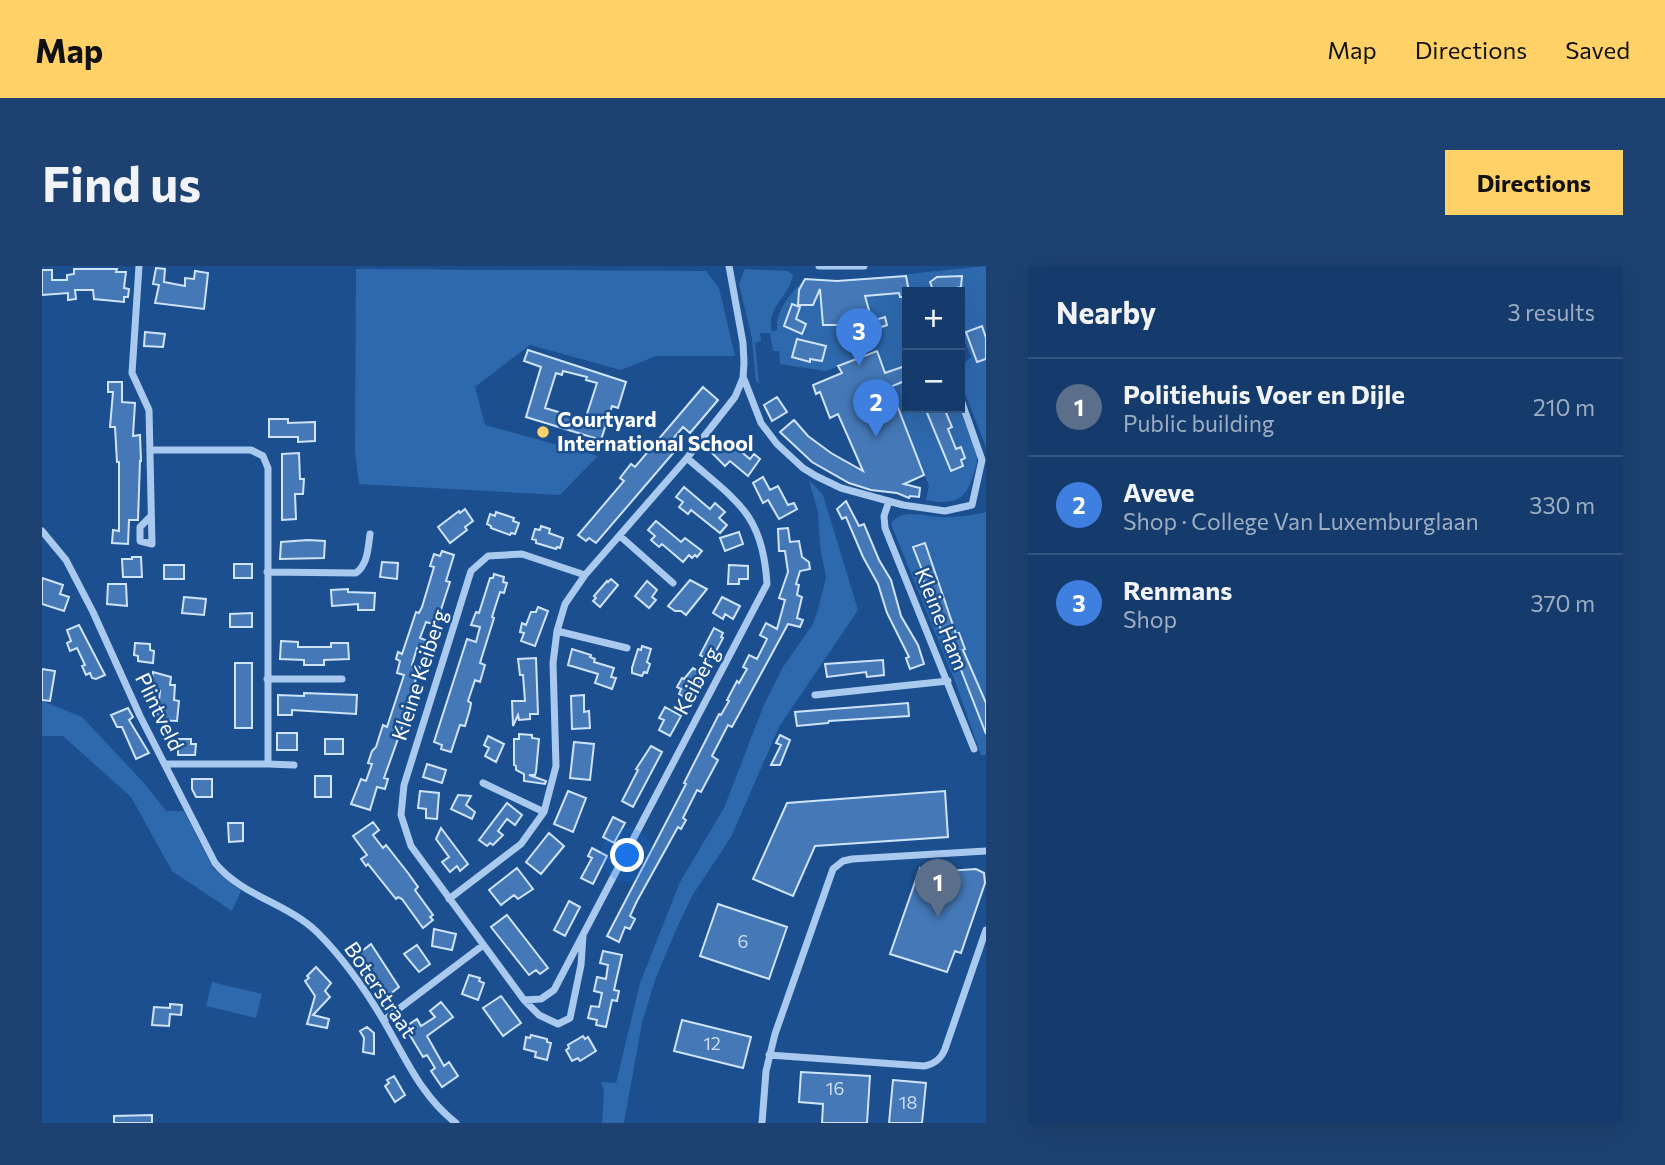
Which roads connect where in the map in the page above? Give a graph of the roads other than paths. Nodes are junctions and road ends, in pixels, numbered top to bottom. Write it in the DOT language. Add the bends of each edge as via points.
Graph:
graph roads {
  1 [pos="139,266"];
  2 [pos="729,266"];
  3 [pos="819,266"];
  4 [pos="864,266"];
  5 [pos="743,378"];
  6 [pos="965,411"];
  7 [pos="151,450"];
  8 [pos="687,458"];
  9 [pos="889,501"];
  10 [pos="151,516"];
  11 [pos="42,531"];
  12 [pos="370,534"];
  13 [pos="620,536"];
  14 [pos="267,572"];
  15 [pos="585,575"];
  16 [pos="673,583"];
  17 [pos="557,631"];
  18 [pos="626,649"];
  19 [pos="267,679"];
  20 [pos="342,679"];
  21 [pos="948,681"];
  22 [pos="815,695"];
  23 [pos="974,749"];
  24 [pos="164,764"];
  25 [pos="268,764"];
  26 [pos="294,765"];
  27 [pos="483,782"];
  28 [pos="544,812"];
  29 [pos="986,851"];
  30 [pos="258,896"];
  31 [pos="449,899"];
  32 [pos="986,930"];
  33 [pos="583,933"];
  34 [pos="482,946"];
  35 [pos="524,1000"];
  36 [pos="384,1020"];
  37 [pos="769,1055"];
  38 [pos="456,1123"];
  39 [pos="762,1123"];
  1 -- 7 [label="street" via="132,373 149,410"];
  2 -- 5 [label="street" via="743,343"];
  3 -- 4 [label="street"];
  5 -- 8 [label="street" via="736,397"];
  5 -- 9 [label="street" via="761,423 790,457 841,488"];
  6 -- 9 [label="street" via="982,460 972,505 945,511"];
  7 -- 10 [label="street"];
  7 -- 14 [label="street" via="251,450 263,456 268,468"];
  8 -- 13 [label="street"];
  8 -- 33 [label="street, Keiberg" via="745,509 760,535 767,584"];
  9 -- 21 [label="street, Kleine Ham" via="885,528"];
  11 -- 24 [label="street, Plintveld" via="84,594"];
  12 -- 14 [label="street" via="365,562 356,573"];
  13 -- 15 [label="street"];
  13 -- 16 [label="street"];
  14 -- 19 [label="street"];
  15 -- 17 [label="street" via="565,604"];
  15 -- 31 [label="street, Kleine Keiberg" via="522,554 488,556 471,571 414,748 401,815 411,846"];
  17 -- 18 [label="street"];
  17 -- 28 [label="street" via="553,663 556,766"];
  19 -- 20 [label="street"];
  19 -- 25 [label="street"];
  21 -- 22 [label="street"];
  21 -- 23 [label="street, Kleine Ham"];
  24 -- 25 [label="street"];
  24 -- 30 [label="street, Plintveld" via="215,863"];
  25 -- 26 [label="street"];
  27 -- 28 [label="street"];
  28 -- 31 [label="street" via="521,844"];
  29 -- 37 [label="street" via="852,859 837,865"];
  30 -- 36 [label="street, Boterstraat" via="316,932"];
  31 -- 34 [label="street, Keiberg"];
  32 -- 37 [label="street" via="945,1049 934,1063"];
  33 -- 35 [label="street, Keiberg" via="554,990 541,999"];
  33 -- 35 [label="street, Keiberg" via="570,1017 558,1024 539,1015"];
  34 -- 35 [label="street, Keiberg"];
  34 -- 36 [label="street"];
  36 -- 38 [label="street, Boterstraat" via="420,1085"];
  37 -- 39 [label="street"];
}
